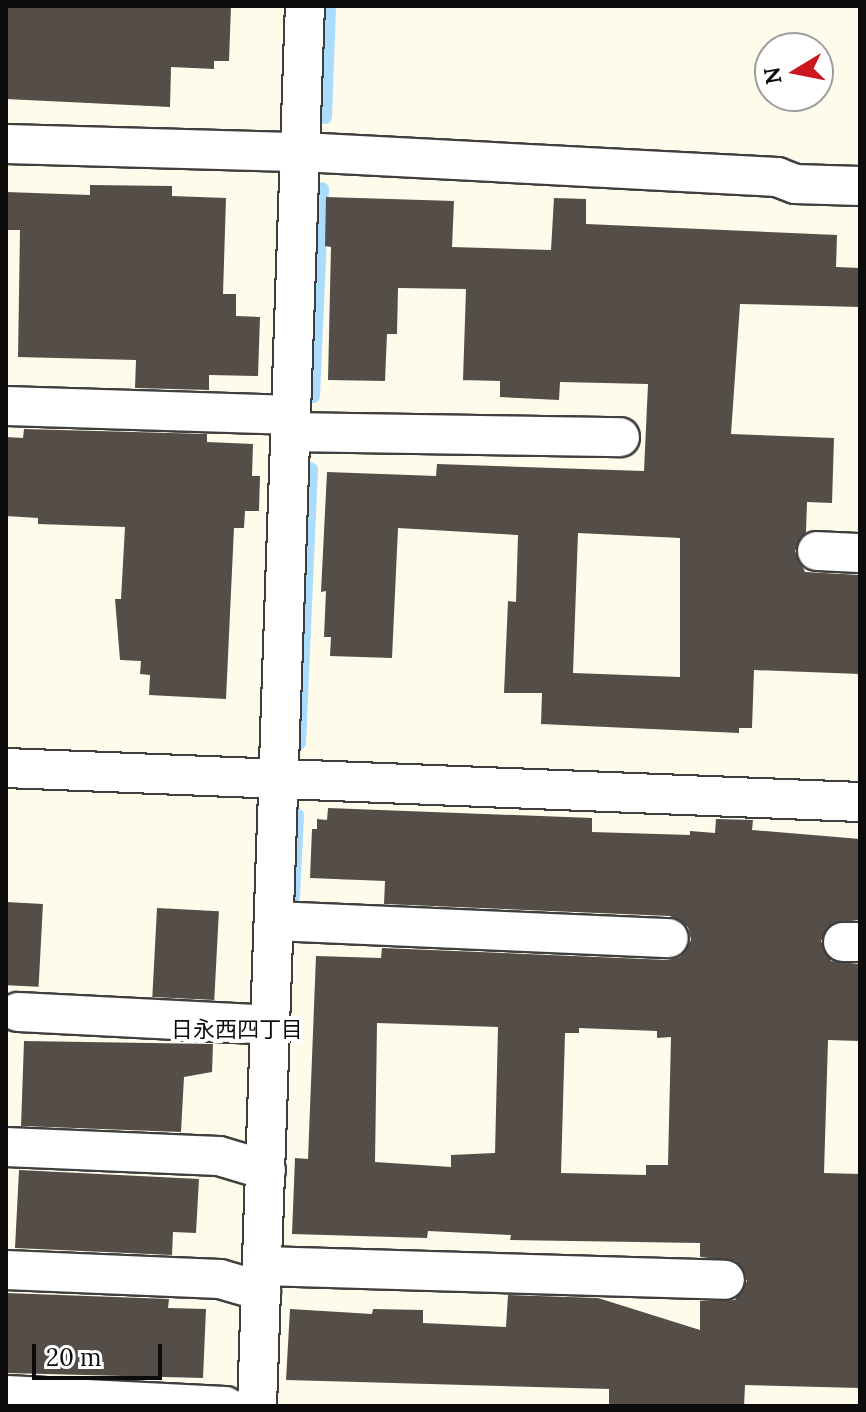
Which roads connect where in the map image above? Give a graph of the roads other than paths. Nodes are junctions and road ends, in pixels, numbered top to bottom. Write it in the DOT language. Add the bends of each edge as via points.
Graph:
graph roads {
  1 [pos="305,6"];
  2 [pos="6,144"];
  3 [pos="301,152"];
  4 [pos="860,186"];
  5 [pos="6,406"];
  6 [pos="291,424"];
  7 [pos="620,437"];
  8 [pos="817,551"];
  9 [pos="860,553"];
  10 [pos="6,768"];
  11 [pos="280,779"];
  12 [pos="860,802"];
  13 [pos="276,921"];
  14 [pos="669,938"];
  15 [pos="18,1012"];
  16 [pos="271,1025"];
  17 [pos="6,1147"];
  18 [pos="266,1170"];
  19 [pos="6,1270"];
  20 [pos="262,1278"];
  21 [pos="725,1280"];
  22 [pos="6,1395"];
  23 [pos="226,1406"];
  24 [pos="257,1406"];
  1 -- 3 [label="street"];
  2 -- 3 [label="street"];
  3 -- 4 [label="street"];
  3 -- 6 [label="street"];
  5 -- 6 [label="street"];
  6 -- 7 [label="street"];
  6 -- 11 [label="street"];
  8 -- 9 [label="street"];
  10 -- 11 [label="street"];
  11 -- 12 [label="street"];
  11 -- 13 [label="street"];
  13 -- 14 [label="street"];
  13 -- 16 [label="street"];
  15 -- 16 [label="street"];
  16 -- 18 [label="street"];
  17 -- 18 [label="street" via="219,1156"];
  18 -- 20 [label="street"];
  19 -- 20 [label="street"];
  20 -- 21 [label="street"];
  20 -- 24 [label="street"];
  22 -- 23 [label="street"];
}
